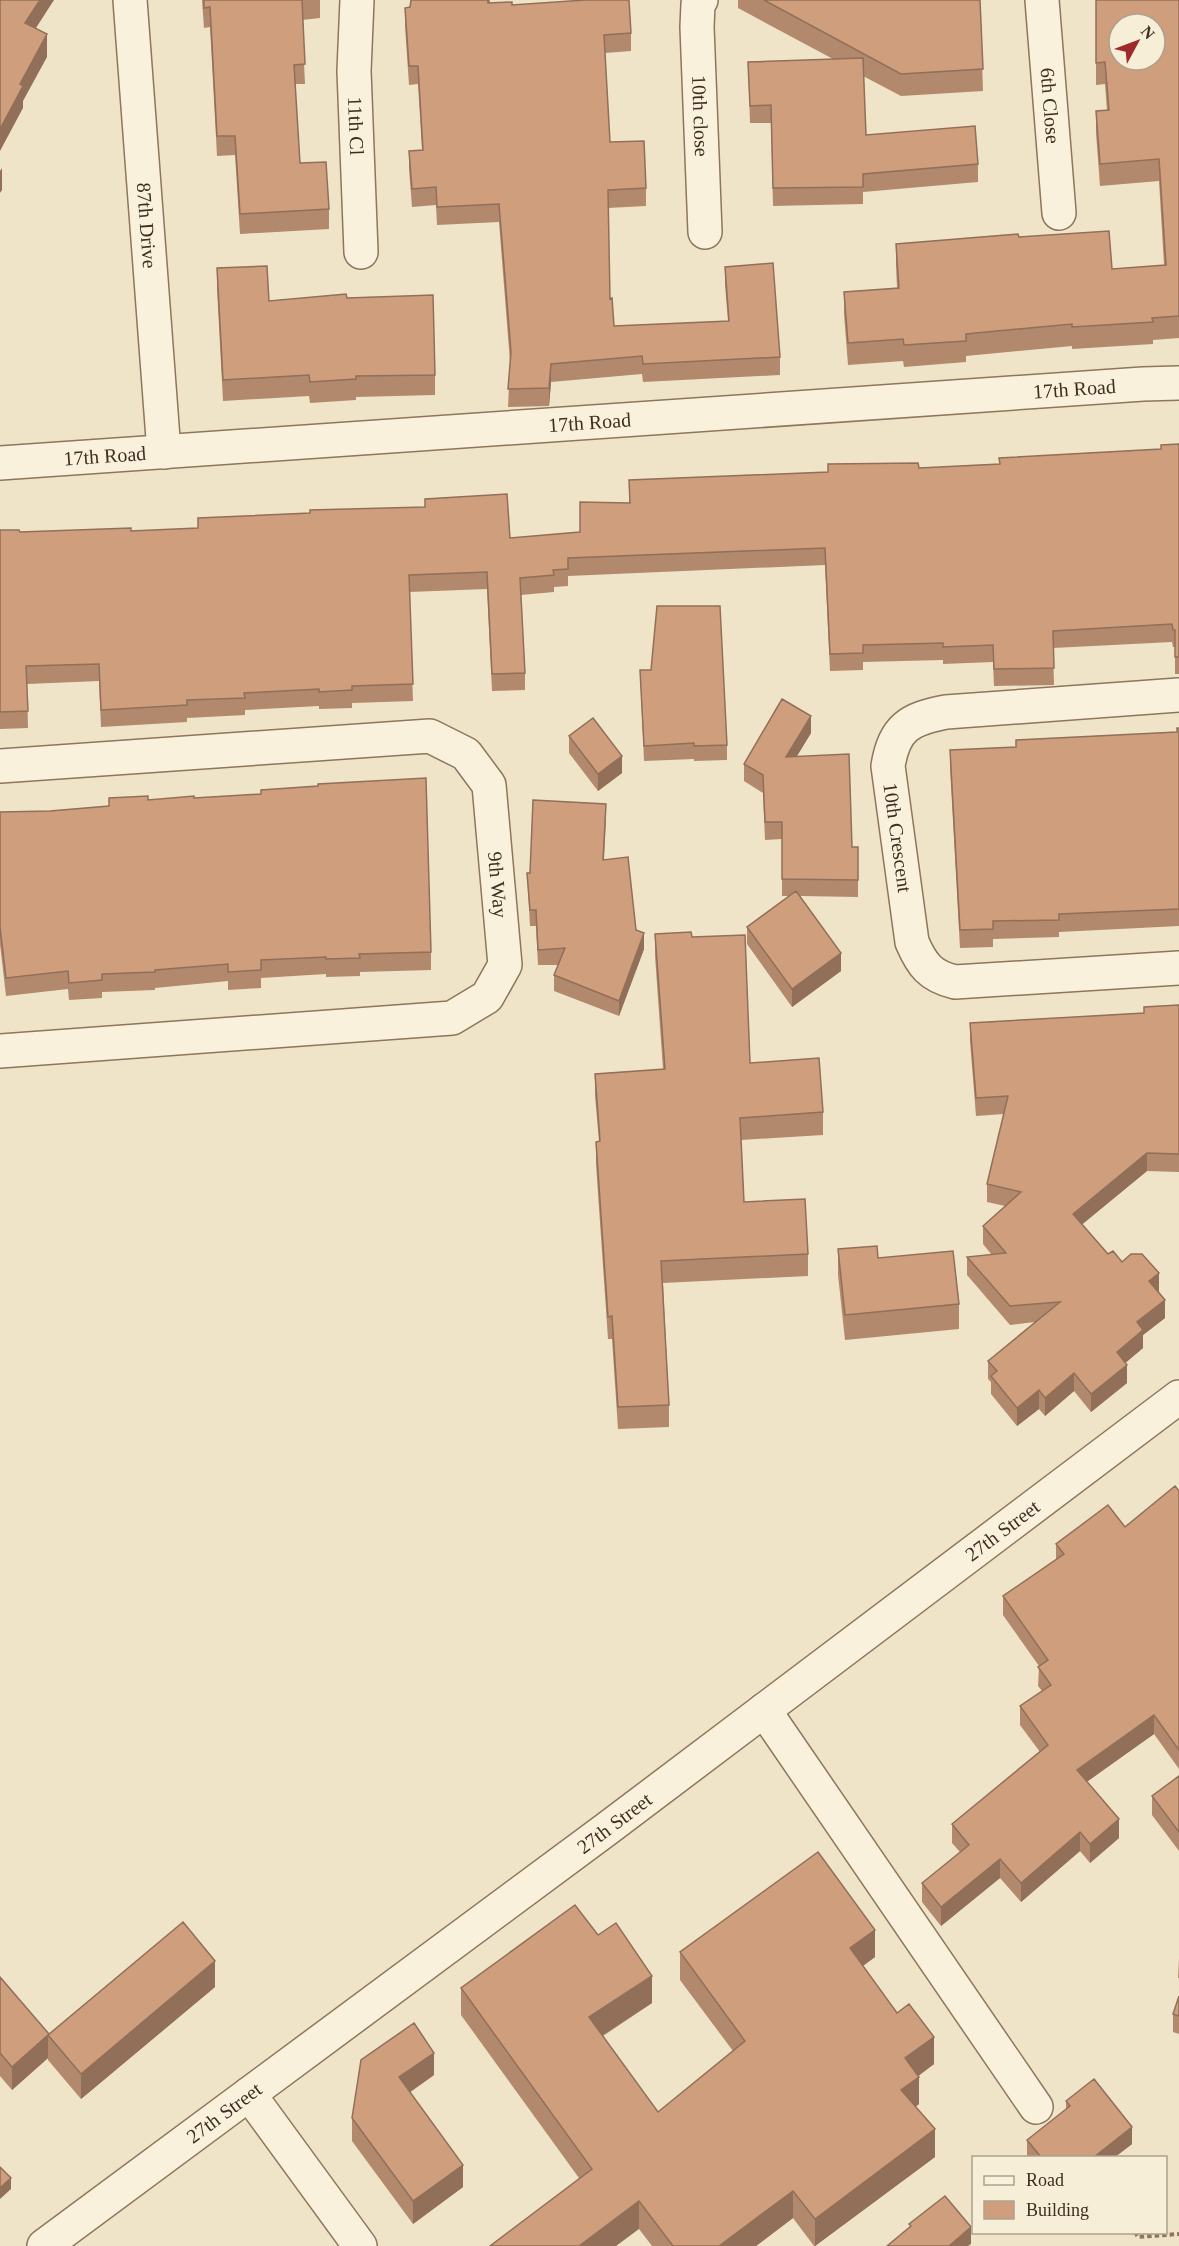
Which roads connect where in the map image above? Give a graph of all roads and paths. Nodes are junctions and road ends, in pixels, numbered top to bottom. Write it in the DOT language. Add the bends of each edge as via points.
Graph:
graph roads {
  1 [pos="130,0"];
  2 [pos="357,0"];
  3 [pos="701,0"];
  4 [pos="1042,0"];
  5 [pos="1059,213"];
  6 [pos="705,232"];
  7 [pos="361,252"];
  8 [pos="1179,383"];
  9 [pos="164,452"];
  10 [pos="0,463"];
  11 [pos="1179,695"];
  12 [pos="0,766"];
  13 [pos="1179,968"];
  14 [pos="0,1051"];
  15 [pos="1179,1397"];
  16 [pos="764,1710"];
  17 [pos="249,2094"];
  18 [pos="1036,2107"];
  19 [pos="1136,2234"];
  20 [pos="1179,2234"];
  21 [pos="45,2246"];
  22 [pos="360,2246"];
  1 -- 9 [label="street, 87th Drive"];
  2 -- 7 [label="street, 11th Cl" via="354,70"];
  3 -- 6 [label="street, 10th close" via="697,27"];
  4 -- 5 [label="street, 6th Close"];
  8 -- 9 [label="street, 17th Road"];
  9 -- 10 [label="street, 17th Road"];
  11 -- 13 [label="street, 10th Crescent" via="925,716 902,729 892,745 888,766 912,942 920,962 939,978 956,982"];
  12 -- 14 [label="street, 9th Way" via="430,736 466,754 489,785 505,965 487,997 452,1018"];
  15 -- 16 [label="street, 27th Street"];
  16 -- 17 [label="street, 27th Street"];
  16 -- 18 [label="street"];
  17 -- 21 [label="street, 27th Street"];
  17 -- 22 [label="street"];
  19 -- 20 [label="path"];
}
